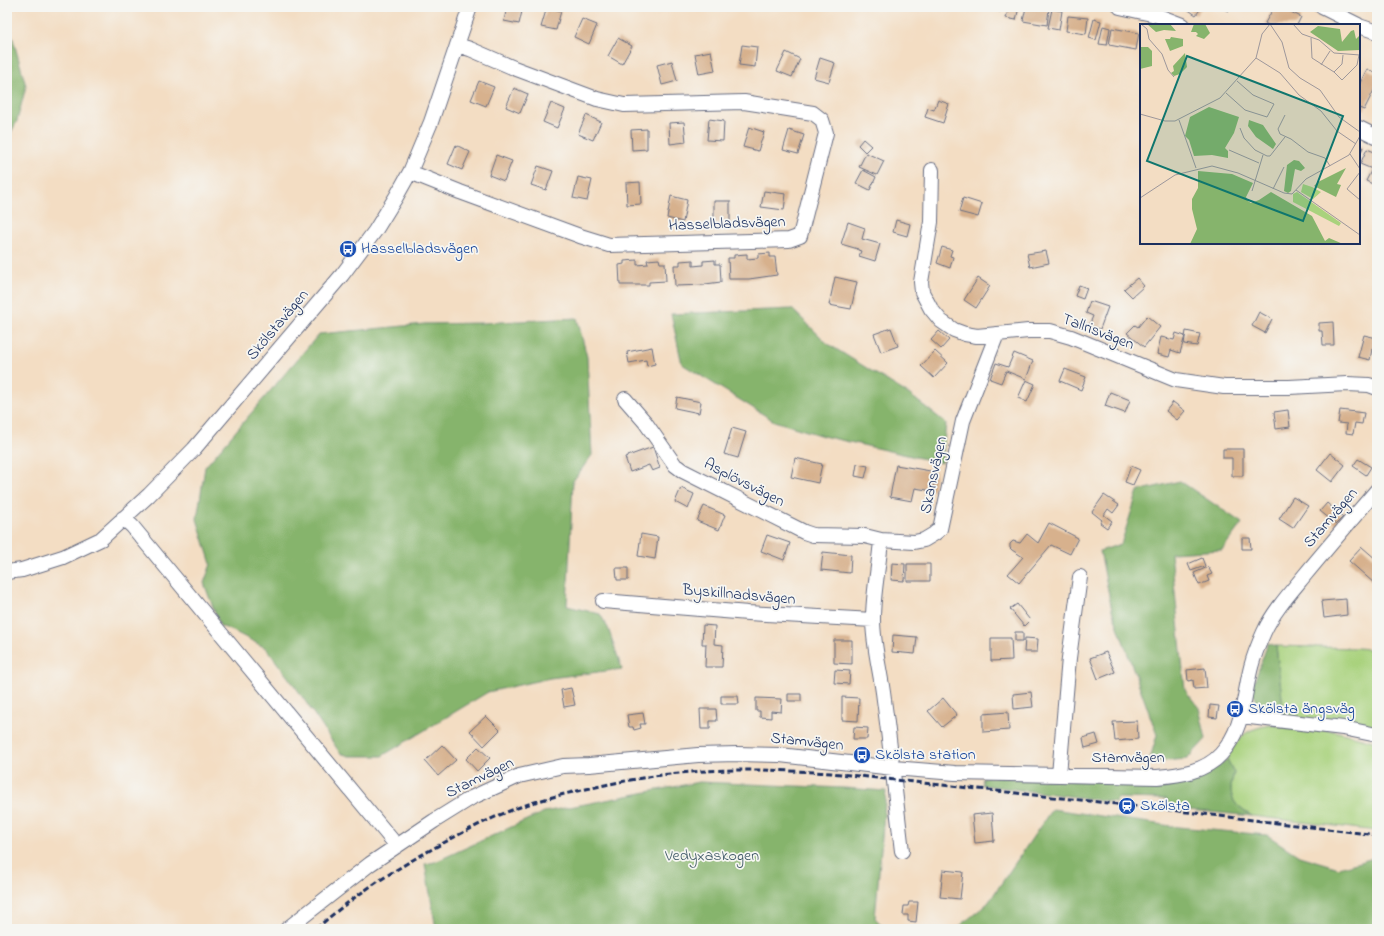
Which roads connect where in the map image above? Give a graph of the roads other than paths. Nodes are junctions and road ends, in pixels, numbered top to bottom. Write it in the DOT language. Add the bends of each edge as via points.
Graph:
graph roads {
  1 [pos="470,7"];
  2 [pos="1120,7"];
  3 [pos="1322,7"];
  4 [pos="1179,24"];
  5 [pos="1356,24"];
  6 [pos="1360,26"];
  7 [pos="1377,32"];
  8 [pos="457,45"];
  9 [pos="1360,128"];
  10 [pos="1377,137"];
  11 [pos="932,170"];
  12 [pos="410,172"];
  13 [pos="996,334"];
  14 [pos="1377,388"];
  15 [pos="625,399"];
  16 [pos="1377,490"];
  17 [pos="123,518"];
  18 [pos="881,540"];
  19 [pos="7,572"];
  20 [pos="1080,577"];
  21 [pos="603,601"];
  22 [pos="873,620"];
  23 [pos="1241,716"];
  24 [pos="1377,735"];
  25 [pos="894,768"];
  26 [pos="1059,775"];
  27 [pos="397,846"];
  28 [pos="902,852"];
  29 [pos="286,929"];
  1 -- 8 [label="street, Skölstavägen"];
  2 -- 4 [label="street" via="1156,15"];
  3 -- 5 [label="street"];
  6 -- 7 [label="street"];
  8 -- 12 [label="street, Skölstavägen" via="431,122"];
  8 -- 12 [label="street, Hasselbladsvägen" via="597,99 624,105 744,102 813,113 822,120 826,133 800,236 789,240 609,245"];
  9 -- 10 [label="street"];
  11 -- 13 [label="street, Tallrisvägen" via="931,222 921,282 922,292 941,321 954,330 977,336"];
  12 -- 17 [label="street, Skölstavägen" via="375,231 342,275 194,449"];
  13 -- 14 [label="street, Tallrisvägen" via="1050,331 1071,337 1176,380 1224,387 1347,384"];
  13 -- 18 [label="street, Skansvägen" via="963,421 940,529 924,540 914,542"];
  15 -- 18 [label="street, Asplövsvägen" via="645,422 675,465 683,471 804,532 813,535 865,536"];
  16 -- 23 [label="street, Stamvägen" via="1287,597 1264,631 1251,667"];
  17 -- 19 [label="street, Skölstavägen" via="100,539 63,557"];
  17 -- 27 [label="street"];
  18 -- 22 [label="street"];
  20 -- 26 [label="street" via="1068,658"];
  21 -- 22 [label="street, Byskillnadsvägen" via="756,614"];
  22 -- 25 [label="street" via="874,642"];
  23 -- 24 [label="street" via="1336,727"];
  23 -- 26 [label="street, Stamvägen" via="1234,738 1220,756 1190,773 1157,777"];
  25 -- 26 [label="street, Stamvägen" via="955,773"];
  25 -- 27 [label="street, Stamvägen" via="780,755 737,754 563,766 519,776 471,798"];
  25 -- 28 [label="street"];
  27 -- 29 [label="street, Stamvägen"];
}
